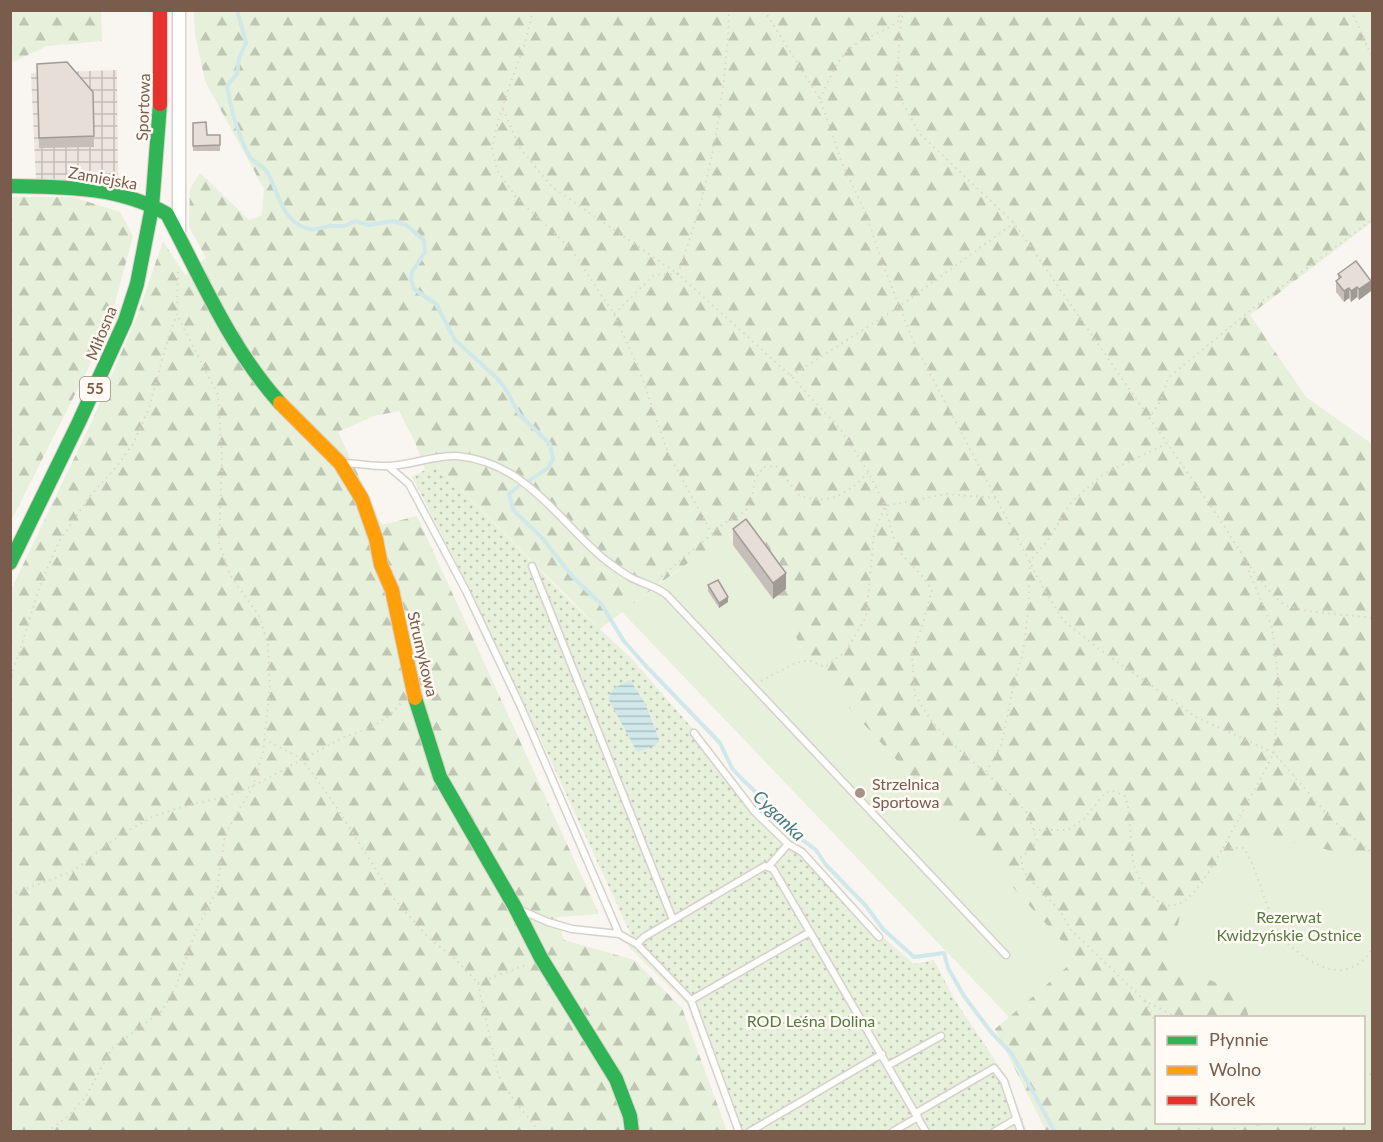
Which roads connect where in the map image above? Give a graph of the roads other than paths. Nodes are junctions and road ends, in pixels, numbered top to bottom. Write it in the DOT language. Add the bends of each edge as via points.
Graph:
graph roads {
  1 [pos="160,10"];
  2 [pos="179,10"];
  3 [pos="10,186"];
  4 [pos="153,204"];
  5 [pos="179,236"];
  6 [pos="340,463"];
  7 [pos="388,466"];
  8 [pos="10,563"];
  9 [pos="532,566"];
  10 [pos="694,733"];
  11 [pos="788,844"];
  12 [pos="770,866"];
  13 [pos="514,907"];
  14 [pos="673,920"];
  15 [pos="810,932"];
  16 [pos="619,934"];
  17 [pos="879,937"];
  18 [pos="637,944"];
  19 [pos="1006,955"];
  20 [pos="691,1000"];
  21 [pos="941,1036"];
  22 [pos="882,1054"];
  23 [pos="889,1065"];
  24 [pos="917,1115"];
  25 [pos="1016,1119"];
  26 [pos="632,1131"];
  27 [pos="739,1131"];
  28 [pos="749,1131"];
  29 [pos="892,1131"];
  30 [pos="926,1131"];
  31 [pos="994,1131"];
  32 [pos="1021,1131"];
  1 -- 4 [label="street, Sportowa / 55" via="159,143"];
  2 -- 5 [label="street"];
  3 -- 4 [label="street, Zamiejska" via="74,187"];
  4 -- 5 [label="street, Strumykowa" via="167,214"];
  4 -- 8 [label="street, Miłosna / 55" via="149,235 125,320"];
  5 -- 6 [label="street, Strumykowa" via="249,364 269,391"];
  6 -- 7 [label="lane"];
  6 -- 13 [label="street, Strumykowa" via="362,499 376,538 381,565 392,590 412,690 440,777"];
  7 -- 16 [label="lane" via="409,484 466,591"];
  7 -- 19 [label="lane" via="457,456 498,467 516,476 542,498 604,558 630,577 667,595"];
  9 -- 14 [label="lane"];
  10 -- 11 [label="lane" via="754,811"];
  11 -- 12 [label="lane"];
  11 -- 17 [label="lane" via="802,852"];
  12 -- 14 [label="lane"];
  12 -- 15 [label="lane"];
  13 -- 16 [label="lane" via="572,929"];
  13 -- 26 [label="street, Strumykowa" via="616,1079"];
  14 -- 18 [label="lane"];
  15 -- 20 [label="lane"];
  15 -- 22 [label="lane"];
  16 -- 18 [label="lane"];
  18 -- 20 [label="lane"];
  20 -- 27 [label="lane"];
  21 -- 23 [label="lane"];
  22 -- 23 [label="lane"];
  22 -- 28 [label="lane"];
  23 -- 24 [label="lane"];
  24 -- 25 [label="lane" via="994,1068 1008,1090"];
  24 -- 29 [label="lane"];
  24 -- 30 [label="lane"];
  25 -- 31 [label="lane"];
  25 -- 32 [label="lane"];
}
